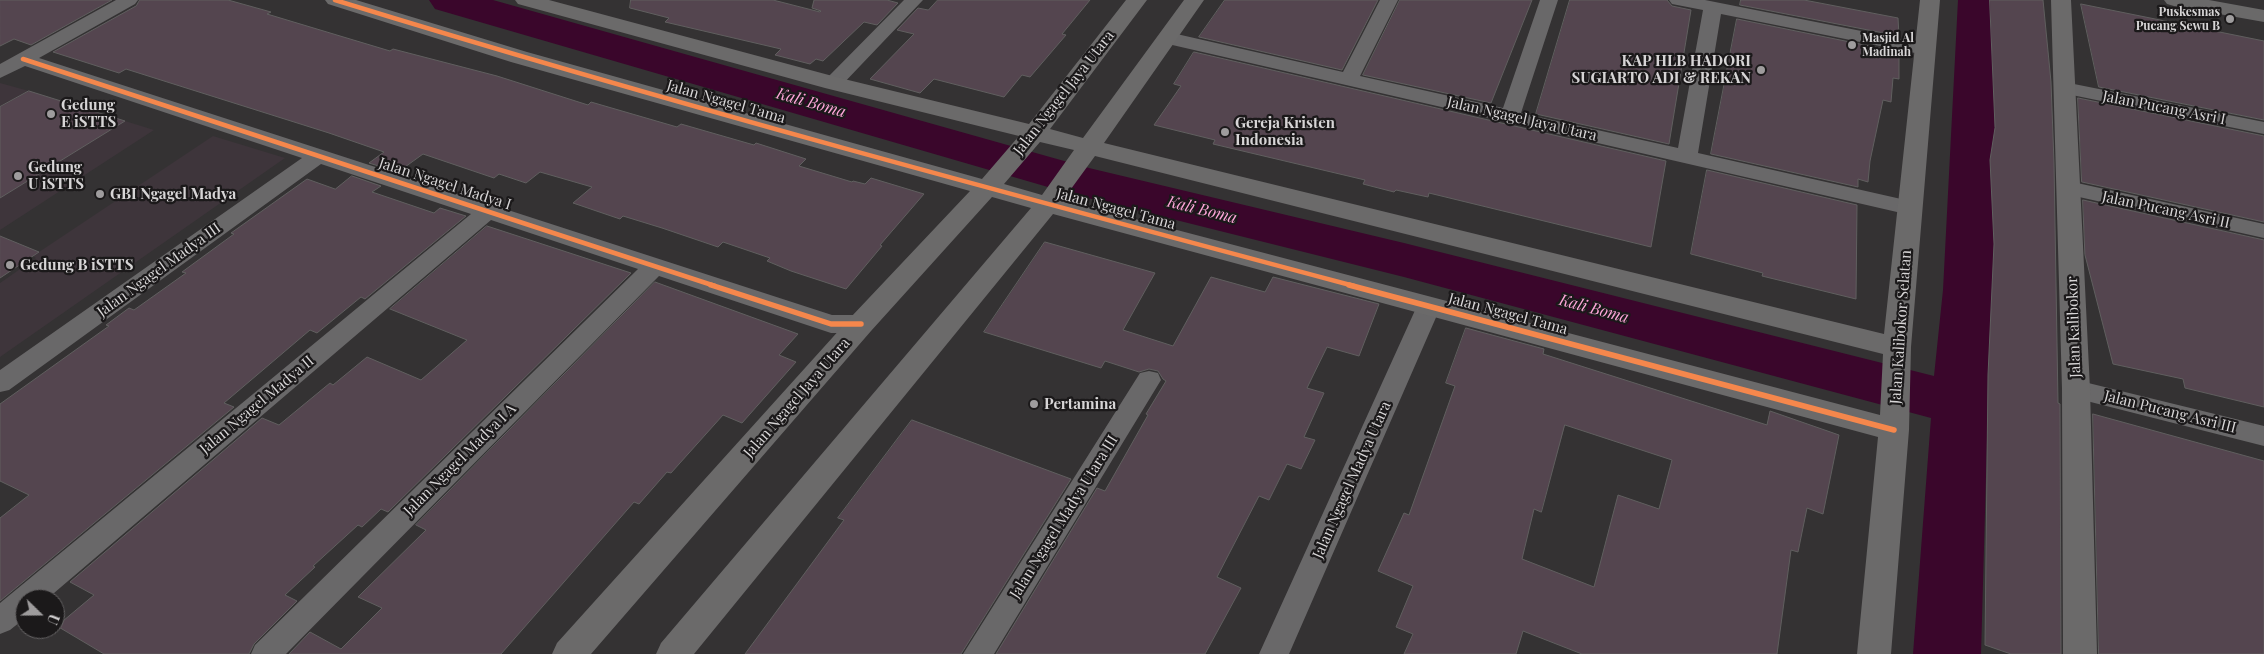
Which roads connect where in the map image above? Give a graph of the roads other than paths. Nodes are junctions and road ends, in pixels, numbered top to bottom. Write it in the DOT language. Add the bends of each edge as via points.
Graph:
graph roads {
  1 [pos="129,0"];
  2 [pos="335,0"];
  3 [pos="525,0"];
  4 [pos="914,0"];
  5 [pos="1137,0"];
  6 [pos="1194,0"];
  7 [pos="1389,0"];
  8 [pos="1549,0"];
  9 [pos="1678,0"];
  10 [pos="1930,0"];
  11 [pos="2061,0"];
  12 [pos="2174,0"];
  13 [pos="1713,7"];
  14 [pos="2264,16"];
  15 [pos="1168,38"];
  16 [pos="1925,49"];
  17 [pos="23,59"];
  18 [pos="0,72"];
  19 [pos="1349,79"];
  20 [pos="833,83"];
  21 [pos="2064,88"];
  22 [pos="1510,116"];
  23 [pos="2264,128"];
  24 [pos="1028,140"];
  25 [pos="1084,155"];
  26 [pos="318,156"];
  27 [pos="1687,157"];
  28 [pos="991,183"];
  29 [pos="2068,188"];
  30 [pos="1052,199"];
  31 [pos="1910,208"];
  32 [pos="488,212"];
  33 [pos="2264,231"];
  34 [pos="655,266"];
  35 [pos="1429,306"];
  36 [pos="862,324"];
  37 [pos="1897,354"];
  38 [pos="1149,380"];
  39 [pos="0,383"];
  40 [pos="2076,389"];
  41 [pos="1895,424"];
  42 [pos="2264,436"];
  43 [pos="39,589"];
  44 [pos="15,609"];
  45 [pos="0,621"];
  46 [pos="266,654"];
  47 [pos="569,654"];
  48 [pos="673,654"];
  49 [pos="978,654"];
  50 [pos="1274,654"];
  51 [pos="1874,654"];
  52 [pos="2080,654"];
  1 -- 17 [label="street"];
  2 -- 28 [label="street, Jalan Ngagel Tama" via="519,57"];
  3 -- 20 [label="street"];
  4 -- 20 [label="street"];
  5 -- 24 [label="street, Jalan Ngagel Jaya Utara"];
  6 -- 15 [label="street"];
  7 -- 19 [label="street"];
  8 -- 22 [label="street"];
  9 -- 13 [label="street"];
  10 -- 16 [label="street, Jalan Kalibokor Selatan"];
  11 -- 21 [label="street, Jalan Kalibokor"];
  12 -- 14 [label="main road"];
  13 -- 16 [label="street"];
  13 -- 27 [label="street"];
  15 -- 19 [label="street, Jalan Ngagel Jaya Utara"];
  15 -- 25 [label="street"];
  16 -- 31 [label="street, Jalan Kalibokor Selatan"];
  17 -- 18 [label="street"];
  17 -- 26 [label="street, Jalan Ngagel Madya I"];
  19 -- 22 [label="street, Jalan Ngagel Jaya Utara"];
  20 -- 24 [label="street"];
  21 -- 23 [label="street, Jalan Pucang Asri I"];
  21 -- 29 [label="street, Jalan Kalibokor"];
  22 -- 27 [label="street, Jalan Ngagel Jaya Utara"];
  24 -- 25 [label="street"];
  24 -- 28 [label="street, Jalan Ngagel Jaya Utara"];
  25 -- 30 [label="street"];
  25 -- 37 [label="street"];
  26 -- 32 [label="street, Jalan Ngagel Madya I"];
  26 -- 39 [label="street, Jalan Ngagel Madya III"];
  27 -- 31 [label="street, Jalan Ngagel Jaya Utara"];
  28 -- 30 [label="street, Jalan Ngagel Tama"];
  28 -- 36 [label="street, Jalan Ngagel Jaya Utara"];
  29 -- 33 [label="street, Jalan Pucang Asri II"];
  29 -- 40 [label="street, Jalan Kalibokor"];
  30 -- 35 [label="street, Jalan Ngagel Tama"];
  30 -- 48 [label="street"];
  31 -- 37 [label="street, Jalan Kalibokor Selatan"];
  32 -- 34 [label="street, Jalan Ngagel Madya I"];
  32 -- 43 [label="street, Jalan Ngagel Madya II"];
  34 -- 36 [label="street, Jalan Ngagel Madya I" via="831,324"];
  34 -- 46 [label="street, Jalan Ngagel Madya I A"];
  35 -- 41 [label="street, Jalan Ngagel Tama"];
  35 -- 50 [label="street, Jalan Ngagel Madya Utara"];
  36 -- 47 [label="street, Jalan Ngagel Jaya Utara"];
  37 -- 41 [label="street, Jalan Kalibokor Selatan"];
  38 -- 49 [label="street, Jalan Ngagel Madya Utara III"];
  40 -- 42 [label="street, Jalan Pucang Asri III"];
  40 -- 52 [label="street, Jalan Kalibokor"];
  41 -- 51 [label="street, Jalan Kalibokor Selatan"];
  44 -- 45 [label="street, Jalan Ngagel Madya II"];
}
